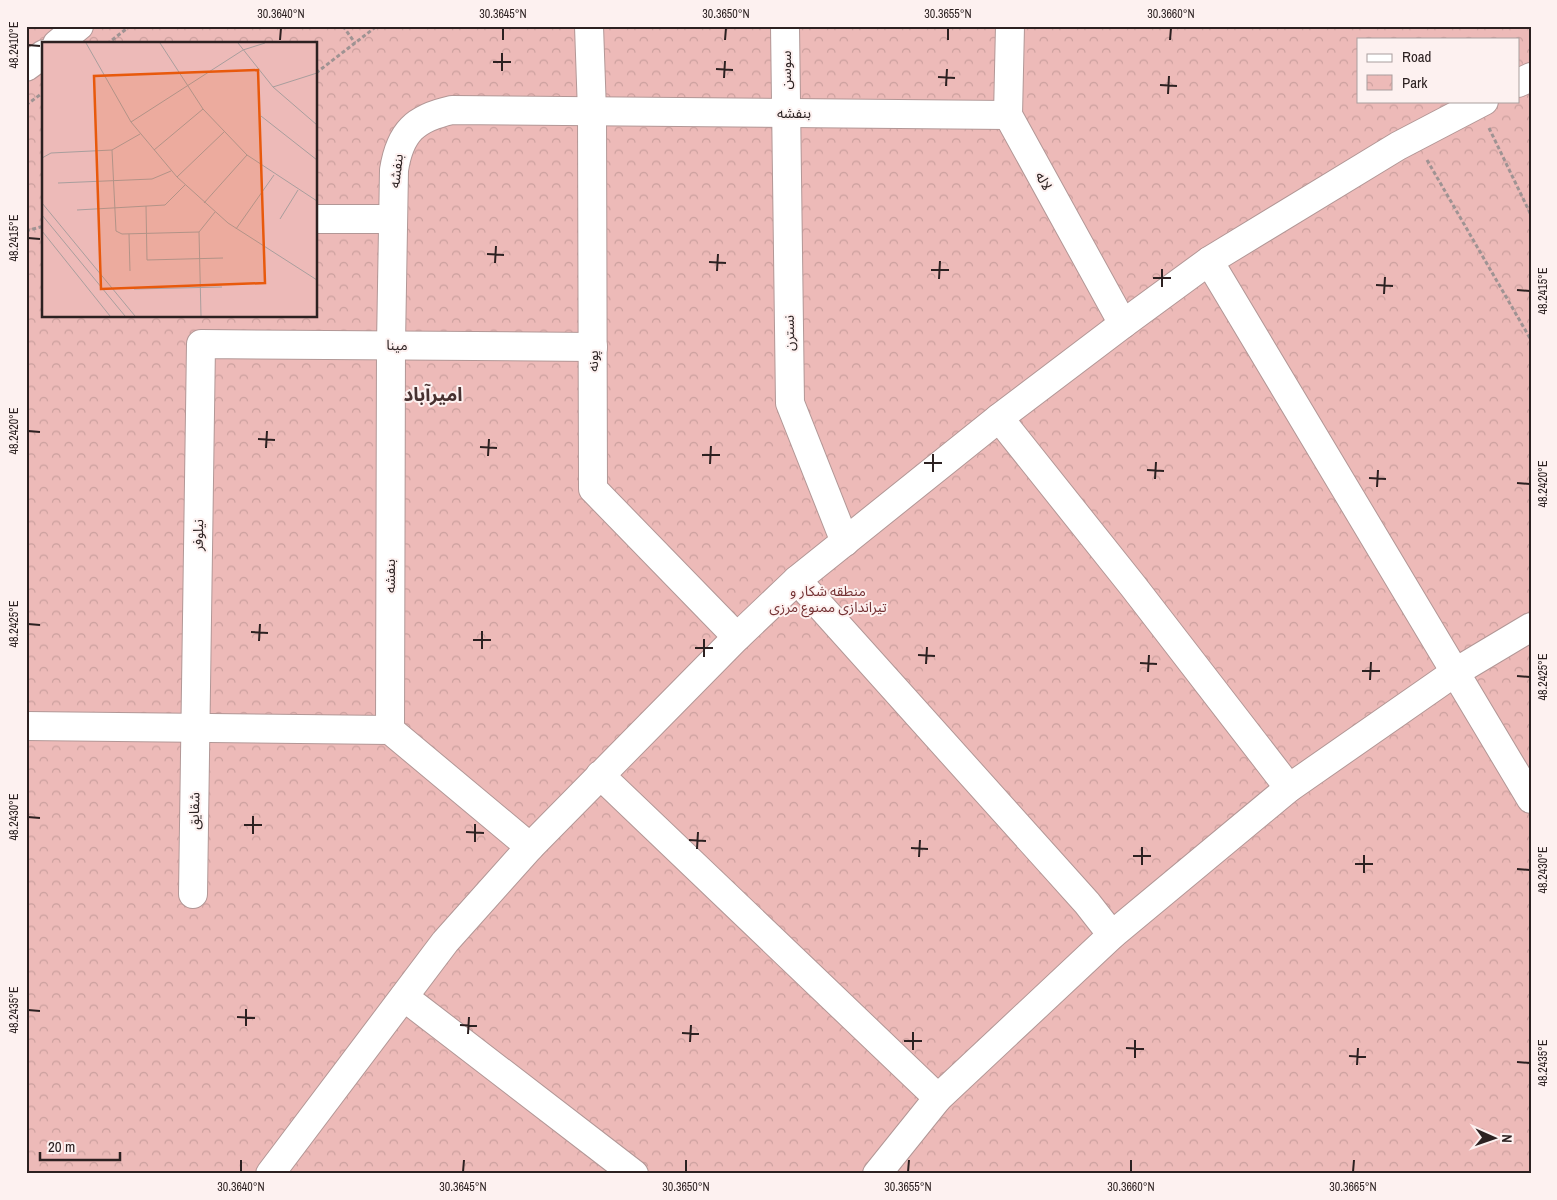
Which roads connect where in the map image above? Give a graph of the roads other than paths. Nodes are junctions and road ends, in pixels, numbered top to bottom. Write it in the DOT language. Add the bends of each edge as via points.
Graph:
graph roads {
  1 [pos="79,26"];
  2 [pos="589,26"];
  3 [pos="785,26"];
  4 [pos="1010,26"];
  5 [pos="59,42"];
  6 [pos="42,55"];
  7 [pos="26,67"];
  8 [pos="1480,103"];
  9 [pos="592,112"];
  10 [pos="786,113"];
  11 [pos="1008,115"];
  12 [pos="318,219"];
  13 [pos="392,219"];
  14 [pos="1209,261"];
  15 [pos="1123,324"];
  16 [pos="201,344"];
  17 [pos="391,344"];
  18 [pos="593,347"];
  19 [pos="999,418"];
  20 [pos="845,542"];
  21 [pos="797,580"];
  22 [pos="1531,628"];
  23 [pos="737,637"];
  24 [pos="1454,673"];
  25 [pos="26,726"];
  26 [pos="195,727"];
  27 [pos="390,730"];
  28 [pos="600,775"];
  29 [pos="1289,788"];
  30 [pos="1531,799"];
  31 [pos="530,847"];
  32 [pos="193,894"];
  33 [pos="1112,934"];
  34 [pos="404,997"];
  35 [pos="938,1098"];
  36 [pos="270,1174"];
  37 [pos="634,1174"];
  38 [pos="877,1174"];
  1 -- 5 [label="street"];
  2 -- 9 [label="street, پونه"];
  3 -- 10 [label="street, سوسن"];
  4 -- 11 [label="street"];
  6 -- 7 [label="street"];
  8 -- 14 [label="street" via="1414,138"];
  9 -- 10 [label="street, بنفشه"];
  9 -- 13 [label="street, بنفشه" via="452,110 418,122 405,135 396,152"];
  9 -- 18 [label="street, پونه"];
  10 -- 11 [label="street, بنفشه"];
  10 -- 20 [label="street, نسترن" via="790,403"];
  11 -- 15 [label="street, لاله"];
  12 -- 13 [label="street"];
  13 -- 17 [label="street, بنفشه"];
  14 -- 15 [label="street"];
  14 -- 24 [label="street"];
  15 -- 19 [label="street"];
  16 -- 17 [label="street, مینا"];
  16 -- 26 [label="street, نیلوفر"];
  17 -- 18 [label="street, مینا"];
  17 -- 27 [label="street, بنفشه"];
  18 -- 23 [label="street, پونه" via="593,489"];
  19 -- 20 [label="street"];
  19 -- 29 [label="street"];
  20 -- 21 [label="street"];
  21 -- 23 [label="street"];
  21 -- 33 [label="street"];
  22 -- 24 [label="street"];
  23 -- 28 [label="street"];
  24 -- 29 [label="street"];
  24 -- 30 [label="street"];
  25 -- 26 [label="street"];
  26 -- 27 [label="street"];
  26 -- 32 [label="street, شقایق"];
  27 -- 31 [label="street"];
  28 -- 31 [label="street"];
  28 -- 35 [label="street"];
  29 -- 33 [label="street"];
  31 -- 34 [label="street" via="446,942"];
  33 -- 35 [label="street"];
  34 -- 36 [label="street"];
  34 -- 37 [label="street"];
  35 -- 38 [label="street"];
}
